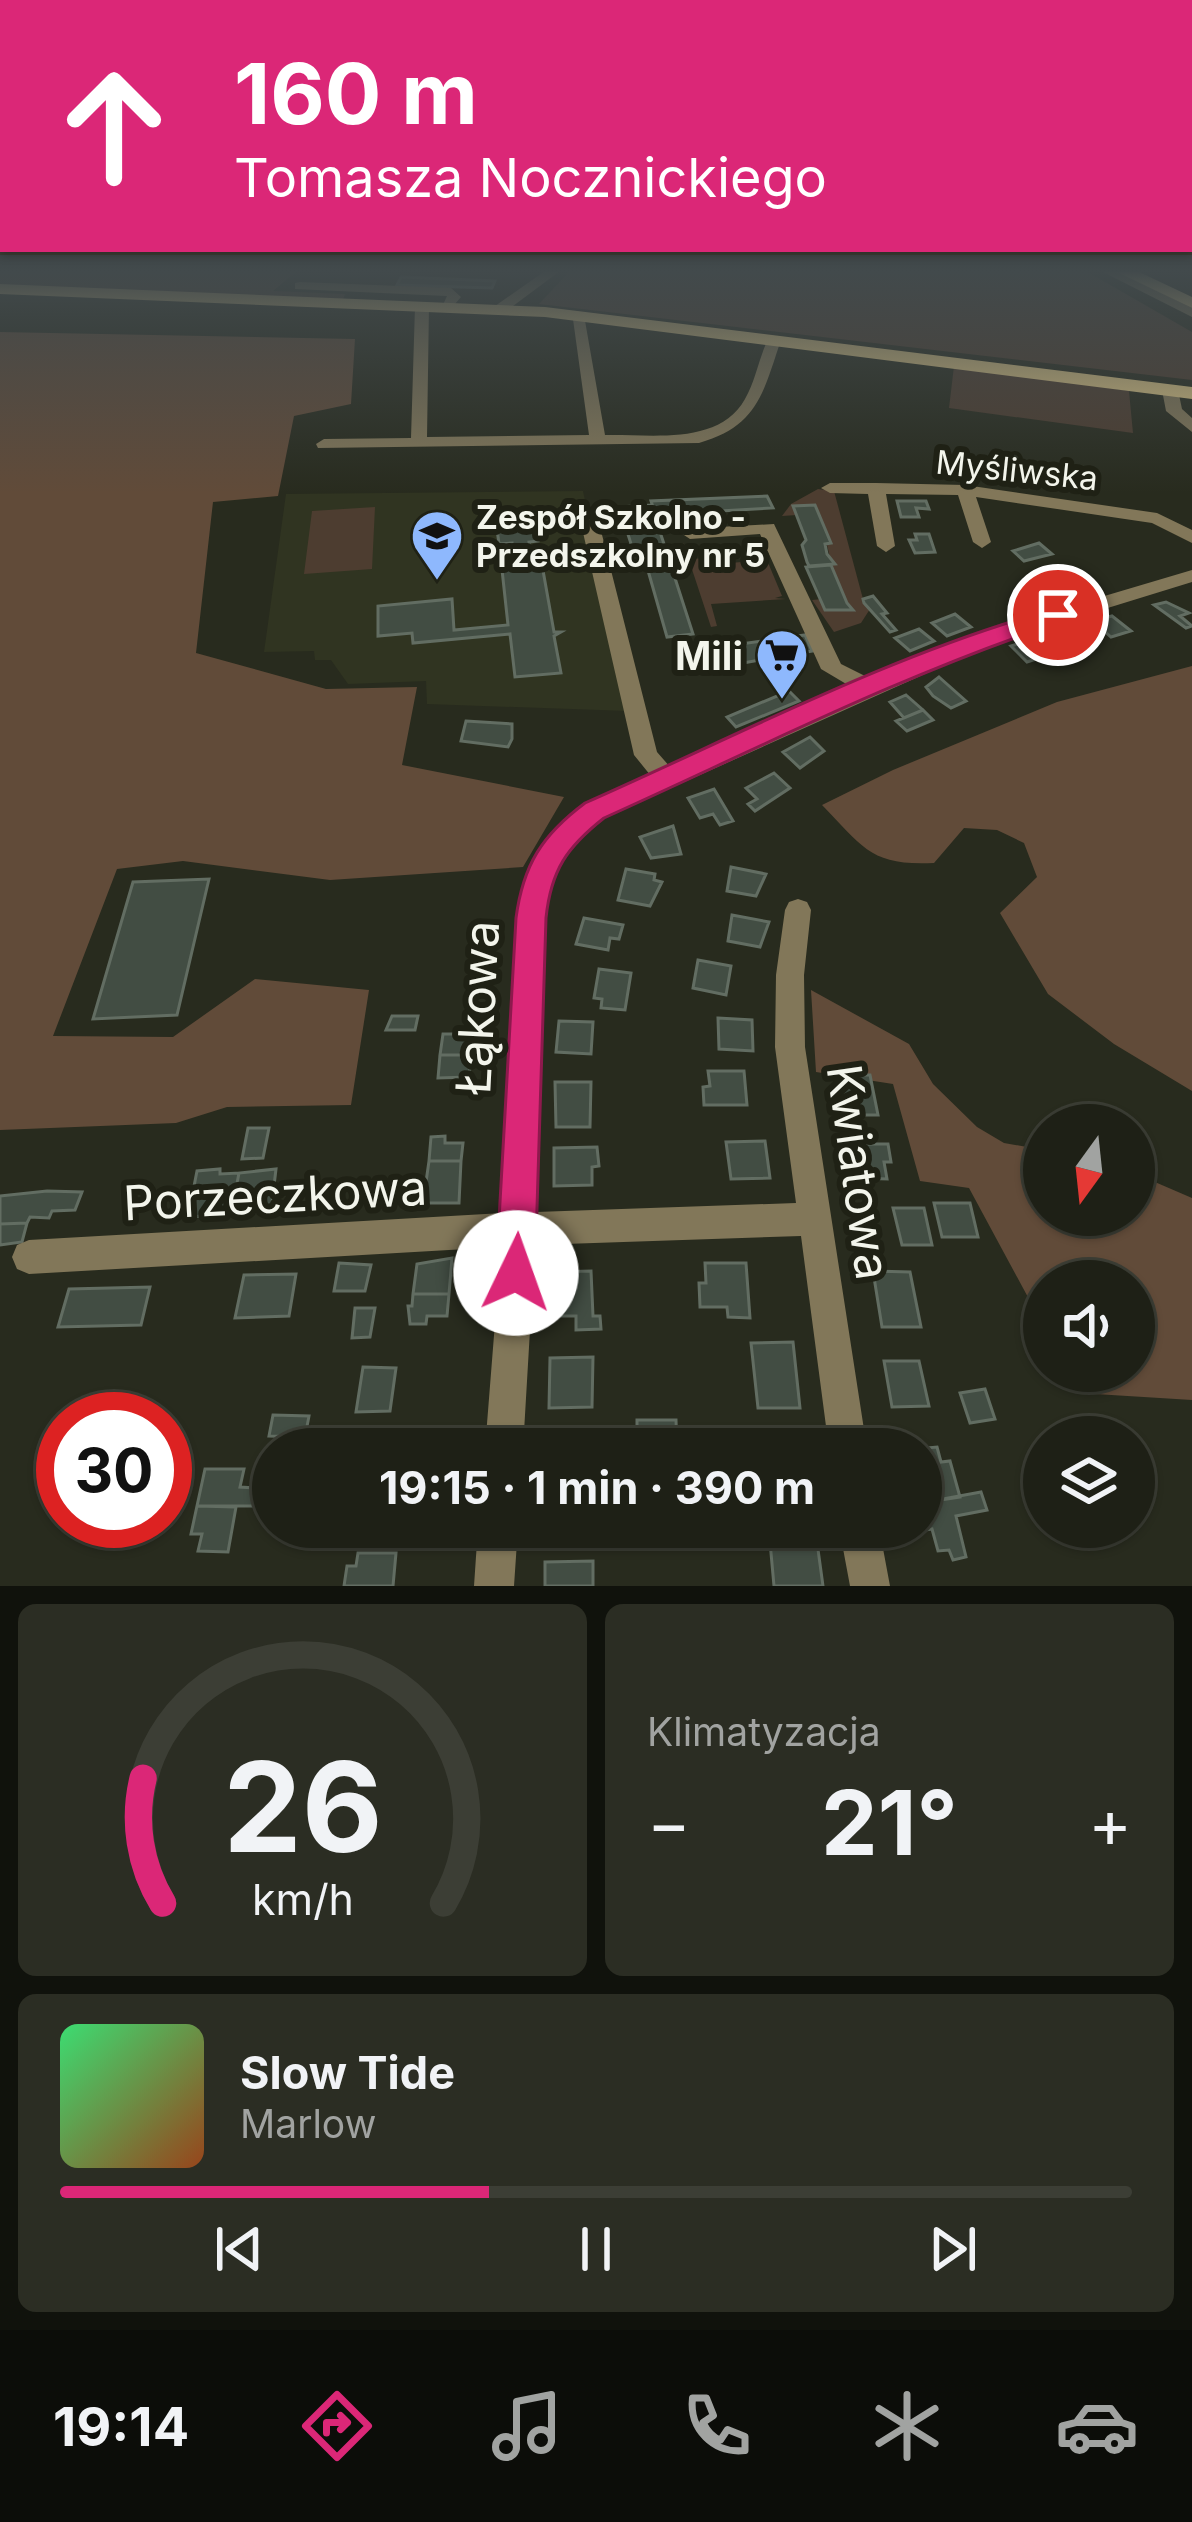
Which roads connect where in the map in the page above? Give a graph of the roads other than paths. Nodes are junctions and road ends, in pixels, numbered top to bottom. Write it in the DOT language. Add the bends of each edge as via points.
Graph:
graph roads {
  1 [pos="421,345"];
  2 [pos="582,345"];
  3 [pos="772,345"];
  4 [pos="814,345"];
  5 [pos="1170,390"];
  6 [pos="1192,393"];
  7 [pos="1192,427"];
  8 [pos="598,441"];
  9 [pos="419,443"];
  10 [pos="324,444"];
  11 [pos="830,488"];
  12 [pos="876,488"];
  13 [pos="965,490"];
  14 [pos="588,515"];
  15 [pos="690,533"];
  16 [pos="1192,537"];
  17 [pos="982,542"];
  18 [pos="886,546"];
  19 [pos="1192,577"];
  20 [pos="868,687"];
  21 [pos="668,778"];
  22 [pos="798,910"];
  23 [pos="814,1219"];
  24 [pos="519,1228"];
  25 [pos="29,1257"];
  26 [pos="505,1428"];
  27 [pos="845,1428"];
  28 [pos="497,1548"];
  29 [pos="863,1548"];
  30 [pos="494,1586"];
  31 [pos="870,1586"];
  1 -- 9 [label="street"];
  2 -- 8 [label="street"];
  3 -- 8 [label="street" via="738,424 699,438"];
  4 -- 5 [label="main road"];
  5 -- 6 [label="main road"];
  5 -- 7 [label="street" via="1174,411"];
  8 -- 9 [label="street"];
  9 -- 10 [label="street"];
  11 -- 12 [label="street, Myśliwska"];
  12 -- 13 [label="street, Myśliwska"];
  12 -- 18 [label="street"];
  13 -- 16 [label="street, Myśliwska" via="1157,518"];
  13 -- 17 [label="street"];
  14 -- 21 [label="street" via="646,755"];
  15 -- 20 [label="street" via="767,528 832,669"];
  19 -- 20 [label="street, Łąkowa" via="988,638"];
  20 -- 21 [label="street, Łąkowa"];
  21 -- 24 [label="street, Łąkowa" via="565,833 535,883"];
  22 -- 23 [label="street, Kwiatowa" via="790,1047"];
  23 -- 24 [label="street, Porzeczkowa"];
  23 -- 27 [label="street, Kwiatowa"];
  24 -- 25 [label="street, Porzeczkowa"];
  24 -- 26 [label="street, Łąkowa"];
  28 -- 30 [label="street"];
  29 -- 31 [label="street"];
}
